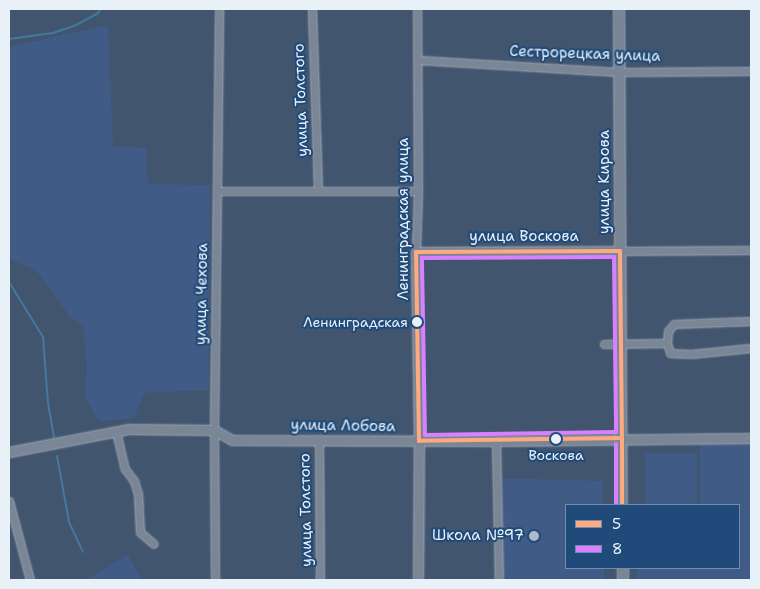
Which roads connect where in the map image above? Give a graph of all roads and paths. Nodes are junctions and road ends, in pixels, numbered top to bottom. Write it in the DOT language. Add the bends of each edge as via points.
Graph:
graph roads {
  1 [pos="219,9"];
  2 [pos="312,9"];
  3 [pos="417,9"];
  4 [pos="619,9"];
  5 [pos="418,60"];
  6 [pos="751,70"];
  7 [pos="619,72"];
  8 [pos="217,191"];
  9 [pos="318,191"];
  10 [pos="418,191"];
  11 [pos="751,250"];
  12 [pos="620,251"];
  13 [pos="416,252"];
  14 [pos="751,321"];
  15 [pos="667,343"];
  16 [pos="604,344"];
  17 [pos="621,344"];
  18 [pos="751,348"];
  19 [pos="214,430"];
  20 [pos="116,431"];
  21 [pos="622,438"];
  22 [pos="751,438"];
  23 [pos="319,439"];
  24 [pos="496,441"];
  25 [pos="419,442"];
  26 [pos="9,452"];
  27 [pos="9,501"];
  28 [pos="622,504"];
  29 [pos="154,544"];
  30 [pos="30,580"];
  31 [pos="215,580"];
  32 [pos="320,580"];
  33 [pos="418,580"];
  34 [pos="499,580"];
  1 -- 8 [label="street, улица Чехова"];
  2 -- 9 [label="street, улица Толстого"];
  3 -- 5 [label="street, Ленинградская улица"];
  4 -- 7 [label="main road, улица Кирова"];
  5 -- 7 [label="street, Сестрорецкая улица"];
  5 -- 10 [label="street, Ленинградская улица"];
  6 -- 7 [label="street, Сестрорецкая улица"];
  7 -- 12 [label="main road, улица Кирова"];
  8 -- 9 [label="street"];
  8 -- 19 [label="street, улица Чехова"];
  9 -- 10 [label="street"];
  10 -- 13 [label="street, Ленинградская улица"];
  11 -- 12 [label="street, улица Воскова"];
  12 -- 13 [label="street, улица Воскова"];
  12 -- 17 [label="main road, улица Кирова"];
  13 -- 25 [label="street, Ленинградская улица"];
  14 -- 15 [label="street" via="674,324 668,331"];
  15 -- 17 [label="street"];
  15 -- 18 [label="street" via="670,353"];
  16 -- 17 [label="street"];
  17 -- 21 [label="main road, улица Кирова"];
  19 -- 20 [label="street, улица Лобова"];
  19 -- 23 [label="street, улица Лобова" via="232,440"];
  19 -- 31 [label="street, улица Чехова"];
  20 -- 26 [label="street, улица Лобова"];
  20 -- 29 [label="street" via="125,469 138,494 140,532"];
  21 -- 22 [label="street, улица Лобова"];
  21 -- 24 [label="street, улица Лобова"];
  21 -- 28 [label="main road, улица Кирова"];
  23 -- 25 [label="street, улица Лобова"];
  23 -- 32 [label="street, улица Толстого"];
  24 -- 25 [label="street, улица Лобова"];
  24 -- 34 [label="street"];
  25 -- 33 [label="street, Ленинградская улица"];
  27 -- 30 [label="street"];
}
